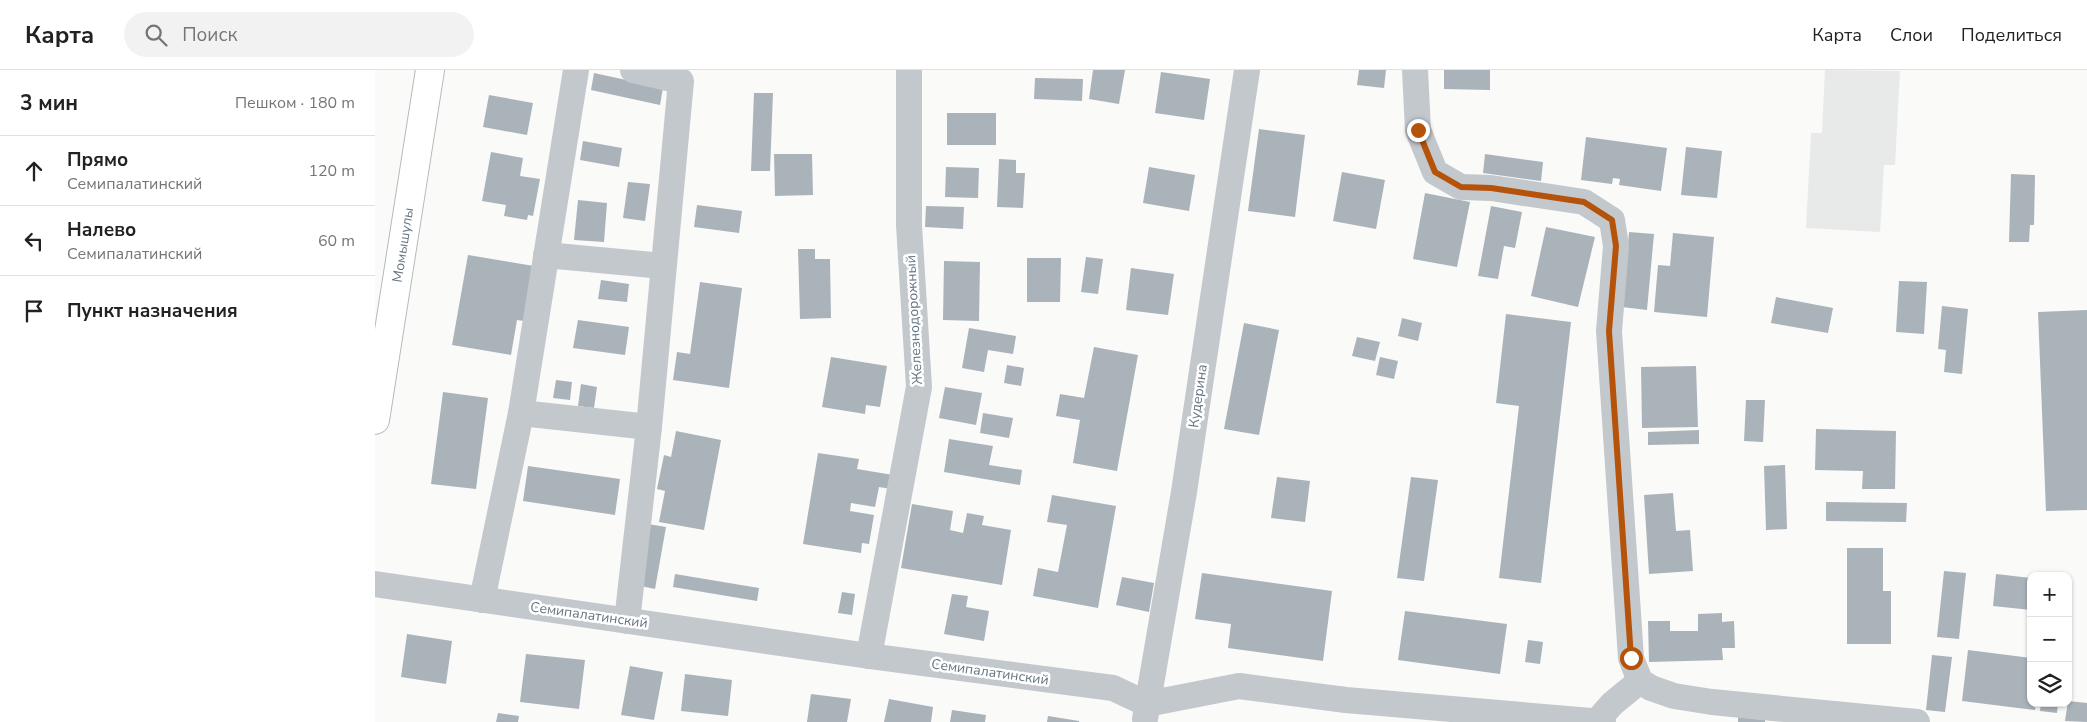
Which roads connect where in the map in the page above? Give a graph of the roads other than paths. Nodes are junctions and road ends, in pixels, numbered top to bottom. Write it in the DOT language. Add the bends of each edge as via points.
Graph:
graph roads {
  1 [pos="431,70"];
  2 [pos="576,70"];
  3 [pos="633,70"];
  4 [pos="909,70"];
  5 [pos="1247,70"];
  6 [pos="1415,70"];
  7 [pos="547,255"];
  8 [pos="663,266"];
  9 [pos="521,413"];
  10 [pos="375,420"];
  11 [pos="649,427"];
  12 [pos="375,584"];
  13 [pos="482,600"];
  14 [pos="627,621"];
  15 [pos="869,656"];
  16 [pos="1640,681"];
  17 [pos="1145,713"];
  18 [pos="1882,720"];
  19 [pos="1600,722"];
  20 [pos="1917,722"];
  1 -- 10 [label="main road, Момышулы"];
  2 -- 7 [label="street"];
  3 -- 8 [label="street" via="681,81"];
  4 -- 15 [label="street, Железнодорожный" via="909,225 919,387"];
  5 -- 17 [label="street, Кудерина" via="1184,492"];
  6 -- 16 [label="street" via="1418,130 1435,172 1461,187 1491,188 1584,202 1612,220 1616,246 1609,331 1631,658"];
  7 -- 8 [label="street"];
  7 -- 9 [label="street"];
  8 -- 11 [label="street"];
  9 -- 11 [label="street"];
  9 -- 13 [label="street"];
  11 -- 14 [label="street"];
  12 -- 13 [label="street, Семипалатинский"];
  13 -- 14 [label="street, Семипалатинский"];
  14 -- 15 [label="street, Семипалатинский"];
  15 -- 17 [label="street, Семипалатинский" via="1113,688"];
  16 -- 18 [label="street" via="1674,696"];
  16 -- 19 [label="street" via="1612,704"];
  17 -- 19 [label="street" via="1239,686 1347,700"];
  18 -- 20 [label="street"];
}
